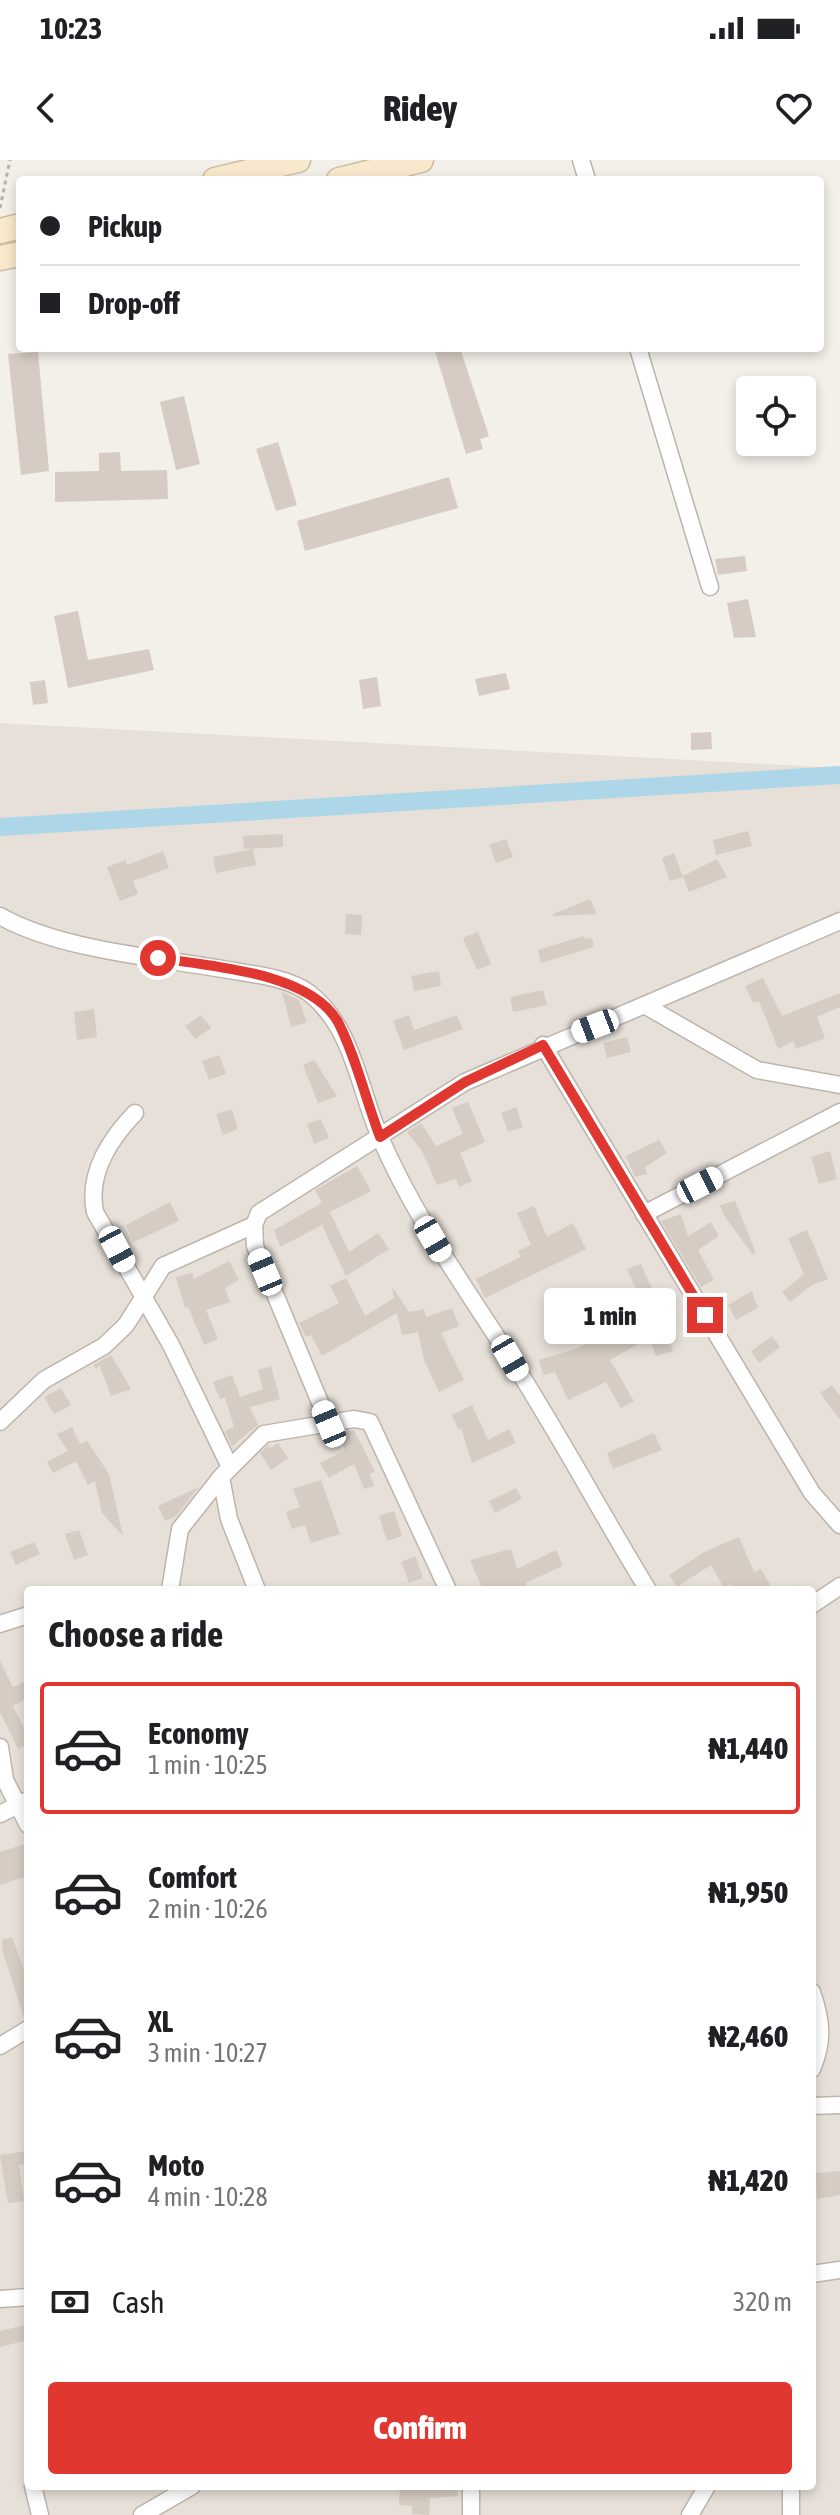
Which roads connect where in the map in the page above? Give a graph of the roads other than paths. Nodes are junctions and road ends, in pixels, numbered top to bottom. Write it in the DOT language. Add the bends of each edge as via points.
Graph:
graph roads {
  1 [pos="298,160"];
  2 [pos="421,160"];
  3 [pos="232,176"];
  4 [pos="355,176"];
  5 [pos="639,352"];
  6 [pos="710,587"];
  7 [pos="0,916"];
  8 [pos="840,921"];
  9 [pos="646,1006"];
  10 [pos="543,1045"];
  11 [pos="840,1085"];
  12 [pos="840,1112"];
  13 [pos="135,1113"];
  14 [pos="380,1137"];
  15 [pos="644,1214"];
  16 [pos="254,1225"];
  17 [pos="144,1300"];
  18 [pos="0,1422"];
  19 [pos="329,1424"];
  20 [pos="225,1472"];
  21 [pos="840,1525"];
  22 [pos="171,1586"];
  23 [pos="255,1586"];
  24 [pos="446,1586"];
  25 [pos="646,1586"];
  26 [pos="840,1586"];
  27 [pos="816,1602"];
  28 [pos="24,1616"];
  29 [pos="0,1624"];
  30 [pos="0,1747"];
  31 [pos="14,1807"];
  32 [pos="816,2004"];
  33 [pos="24,2031"];
  34 [pos="0,2046"];
  35 [pos="816,2057"];
  36 [pos="840,2105"];
  37 [pos="816,2106"];
  38 [pos="840,2270"];
  39 [pos="816,2273"];
  40 [pos="24,2297"];
  41 [pos="0,2299"];
  42 [pos="185,2490"];
  43 [pos="471,2490"];
  44 [pos="705,2490"];
  45 [pos="791,2490"];
  46 [pos="142,2515"];
  47 [pos="471,2515"];
  48 [pos="690,2515"];
  49 [pos="791,2515"];
  1 -- 3 [label="main road"];
  2 -- 4 [label="main road"];
  5 -- 6 [label="street"];
  7 -- 14 [label="street" via="19,927 112,951 261,976 307,991 337,1020"];
  8 -- 9 [label="street"];
  9 -- 10 [label="street"];
  9 -- 11 [label="street" via="757,1070"];
  10 -- 14 [label="street" via="465,1082"];
  10 -- 15 [label="street"];
  12 -- 15 [label="street"];
  13 -- 17 [label="street" via="112,1136 92,1197 95,1212"];
  14 -- 16 [label="street" via="259,1213"];
  14 -- 25 [label="street" via="444,1258"];
  15 -- 21 [label="street" via="812,1493"];
  16 -- 17 [label="street" via="163,1266"];
  16 -- 19 [label="street" via="255,1246"];
  17 -- 18 [label="street" via="104,1346 44,1380"];
  17 -- 20 [label="street" via="171,1345"];
  19 -- 20 [label="street" via="264,1434"];
  19 -- 24 [label="street" via="370,1422"];
  20 -- 22 [label="street" via="180,1529"];
  20 -- 23 [label="street" via="229,1519"];
  26 -- 27 [label="street"];
  28 -- 29 [label="street"];
  30 -- 31 [label="street"];
  32 -- 35 [label="street" via="822,2039"];
  33 -- 34 [label="street"];
  36 -- 37 [label="street"];
  38 -- 39 [label="street"];
  40 -- 41 [label="street"];
  42 -- 46 [label="street"];
  43 -- 47 [label="street"];
  44 -- 48 [label="street"];
  45 -- 49 [label="street"];
}
